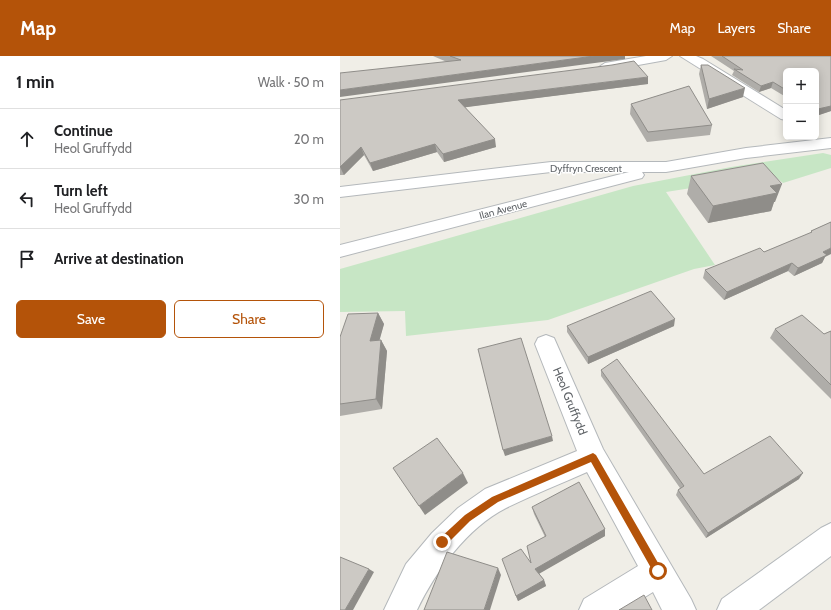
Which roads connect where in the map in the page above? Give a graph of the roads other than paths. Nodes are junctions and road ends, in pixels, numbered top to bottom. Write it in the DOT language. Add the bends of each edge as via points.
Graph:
graph roads {
  1 [pos="666,56"];
  2 [pos="686,56"];
  3 [pos="714,56"];
  4 [pos="699,62"];
  5 [pos="596,69"];
  6 [pos="783,114"];
  7 [pos="824,136"];
  8 [pos="666,167"];
  9 [pos="340,192"];
  10 [pos="340,251"];
  11 [pos="546,344"];
  12 [pos="593,457"];
  13 [pos="831,538"];
  14 [pos="658,571"];
  15 [pos="400,610"];
  16 [pos="595,610"];
  17 [pos="680,610"];
  18 [pos="733,610"];
  1 -- 5 [label="street"];
  2 -- 4 [label="street"];
  3 -- 4 [label="street"];
  4 -- 6 [label="street"];
  7 -- 8 [label="street, Dyffryn Crescent"];
  8 -- 9 [label="street, Dyffryn Crescent" via="551,167"];
  8 -- 10 [label="street, Ilan Avenue"];
  11 -- 12 [label="street, Heol Gruffydd"];
  12 -- 14 [label="street, Heol Gruffydd"];
  12 -- 15 [label="street" via="495,500 468,518 442,542 417,575"];
  13 -- 18 [label="street"];
  14 -- 16 [label="street"];
  14 -- 17 [label="street, Heol Gruffydd"];
}
